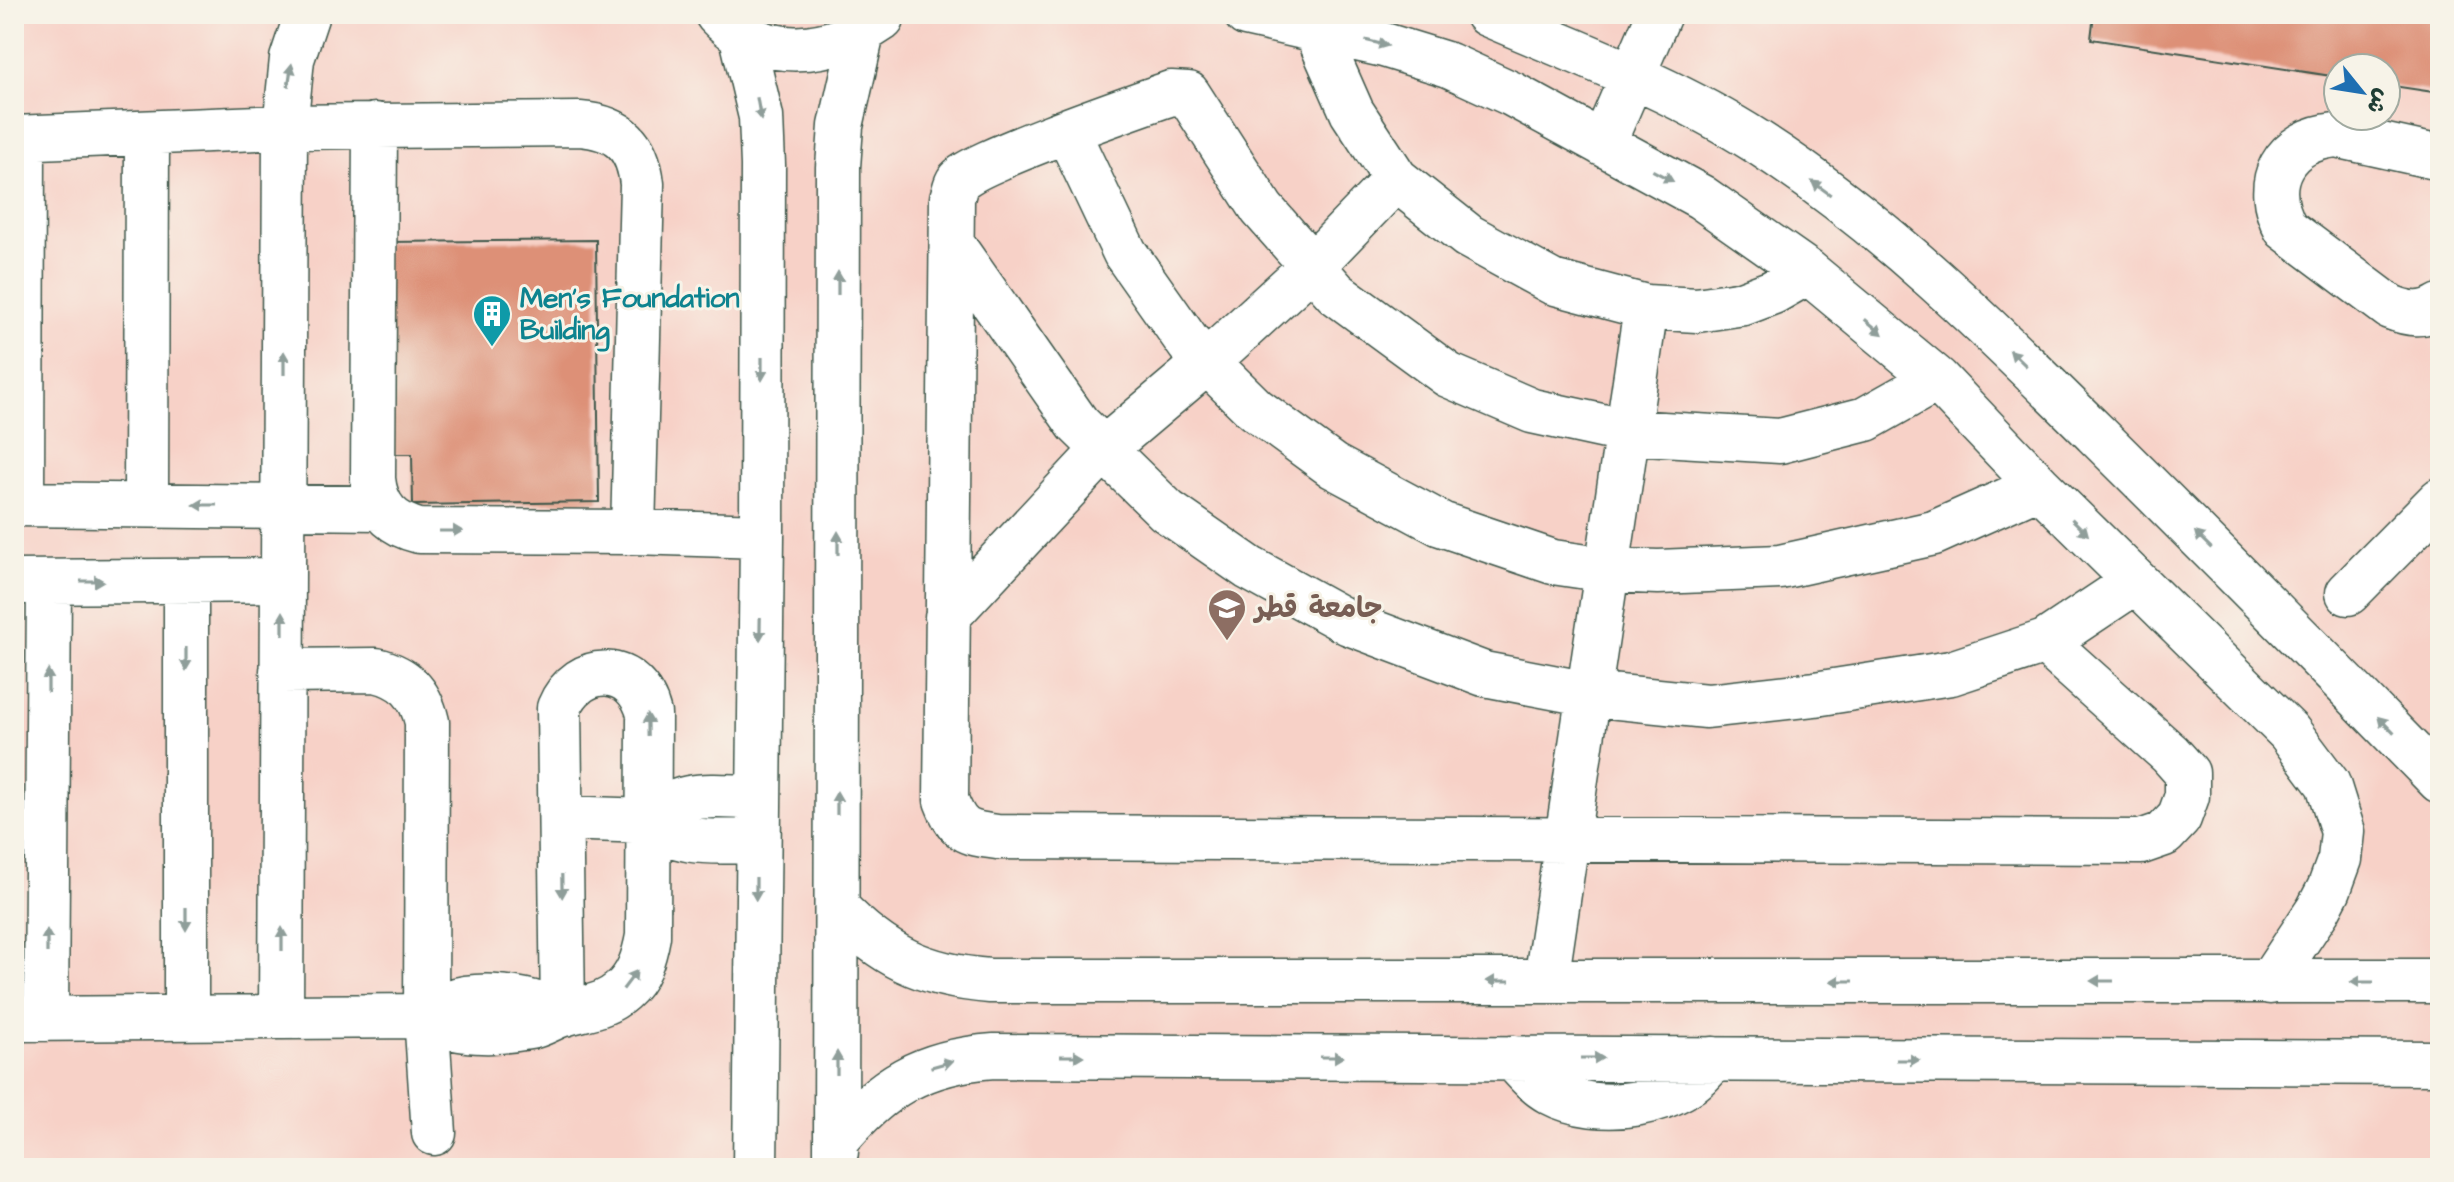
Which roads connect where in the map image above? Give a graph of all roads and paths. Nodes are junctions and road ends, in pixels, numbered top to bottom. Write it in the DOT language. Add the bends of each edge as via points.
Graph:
graph roads {
  1 [pos="307,14"];
  2 [pos="1246,14"];
  3 [pos="1487,14"];
  4 [pos="1659,14"];
  5 [pos="874,23"];
  6 [pos="729,24"];
  7 [pos="1315,28"];
  8 [pos="1631,76"];
  9 [pos="375,125"];
  10 [pos="285,127"];
  11 [pos="1067,131"];
  12 [pos="147,134"];
  13 [pos="19,138"];
  14 [pos="1603,144"];
  15 [pos="2440,158"];
  16 [pos="1396,179"];
  17 [pos="952,244"];
  18 [pos="1312,266"];
  19 [pos="1808,272"];
  20 [pos="2440,306"];
  21 [pos="1646,307"];
  22 [pos="1207,362"];
  23 [pos="1937,379"];
  24 [pos="1629,432"];
  25 [pos="1104,449"];
  26 [pos="2039,486"];
  27 [pos="2440,500"];
  28 [pos="18,504"];
  29 [pos="146,505"];
  30 [pos="283,506"];
  31 [pos="381,508"];
  32 [pos="633,532"];
  33 [pos="762,536"];
  34 [pos="1607,570"];
  35 [pos="283,580"];
  36 [pos="186,581"];
  37 [pos="31,582"];
  38 [pos="2135,582"];
  39 [pos="2348,593"];
  40 [pos="947,617"];
  41 [pos="2045,642"];
  42 [pos="282,671"];
  43 [pos="1589,694"];
  44 [pos="2440,781"];
  45 [pos="757,797"];
  46 [pos="561,818"];
  47 [pos="648,821"];
  48 [pos="1566,840"];
  49 [pos="756,841"];
  50 [pos="837,908"];
  51 [pos="1546,981"];
  52 [pos="2440,981"];
  53 [pos="2270,982"];
  54 [pos="563,1014"];
  55 [pos="426,1016"];
  56 [pos="281,1017"];
  57 [pos="186,1018"];
  58 [pos="30,1019"];
  59 [pos="2440,1063"];
  60 [pos="434,1133"];
  61 [pos="836,1155"];
  62 [pos="755,1168"];
  10 -- 1 [label="street, one-way" via="292,59"];
  2 -- 7 [label="street"];
  3 -- 8 [label="street"];
  4 -- 8 [label="street"];
  5 -- 6 [label="street" via="833,44 802,49 761,42"];
  50 -- 5 [label="street, one-way" via="838,167 841,126"];
  6 -- 33 [label="street, one-way" via="761,117"];
  7 -- 14 [label="street, one-way" via="1449,65"];
  7 -- 16 [label="street" via="1352,112"];
  8 -- 14 [label="street"];
  44 -- 8 [label="street, one-way" via="1936,280 1756,141"];
  9 -- 10 [label="street"];
  9 -- 31 [label="street" via="373,479"];
  9 -- 32 [label="street" via="597,125 625,140 634,153 642,184"];
  10 -- 12 [label="street"];
  30 -- 10 [label="street, one-way"];
  11 -- 17 [label="street" via="958,179 952,198"];
  11 -- 18 [label="street" via="1171,93 1188,94 1262,209"];
  11 -- 22 [label="street" via="1125,253"];
  12 -- 13 [label="street"];
  12 -- 29 [label="street"];
  13 -- 28 [label="street"];
  14 -- 19 [label="street, one-way" via="1701,197"];
  15 -- 20 [label="street" via="2320,136 2282,163 2274,197 2286,229 2390,307 2418,314"];
  16 -- 18 [label="street"];
  16 -- 21 [label="street" via="1468,236 1552,282"];
  17 -- 25 [label="street" via="1078,424"];
  17 -- 40 [label="street"];
  18 -- 22 [label="street"];
  18 -- 24 [label="street" via="1336,293 1448,375 1532,411"];
  19 -- 21 [label="street" via="1744,303 1697,310"];
  19 -- 23 [label="street, one-way"];
  21 -- 24 [label="street"];
  22 -- 25 [label="street"];
  22 -- 34 [label="street" via="1255,409 1333,466 1441,524 1553,562"];
  23 -- 24 [label="street" via="1866,419 1780,441"];
  23 -- 26 [label="street"];
  24 -- 34 [label="street"];
  25 -- 40 [label="street"];
  25 -- 43 [label="street" via="1167,511 1249,568 1349,623 1484,674"];
  26 -- 34 [label="street" via="1934,533 1780,567"];
  26 -- 38 [label="street, one-way"];
  27 -- 39 [label="street"];
  28 -- 29 [label="street"];
  30 -- 29 [label="street, one-way"];
  30 -- 31 [label="street"];
  30 -- 35 [label="street"];
  31 -- 32 [label="street, one-way" via="404,527 419,531"];
  32 -- 33 [label="street"];
  33 -- 45 [label="street, one-way"];
  34 -- 43 [label="street"];
  35 -- 36 [label="street"];
  42 -- 35 [label="street, one-way"];
  37 -- 36 [label="street, one-way"];
  36 -- 57 [label="street, one-way"];
  58 -- 37 [label="street, one-way"];
  38 -- 41 [label="street"];
  38 -- 53 [label="street" via="2289,732 2328,784 2343,832 2340,859 2318,910"];
  40 -- 48 [label="street" via="946,800 953,820 972,834"];
  41 -- 43 [label="street" via="1951,673 1815,694 1707,706"];
  41 -- 48 [label="street" via="2187,773 2187,796 2179,818 2164,834 2141,842"];
  42 -- 55 [label="street" via="376,670 405,681 423,706"];
  56 -- 42 [label="street, one-way"];
  43 -- 48 [label="street"];
  45 -- 47 [label="street" via="686,797"];
  45 -- 49 [label="street"];
  46 -- 47 [label="street"];
  47 -- 46 [label="street, one-way" via="649,714 629,681 604,673 576,683 559,708"];
  46 -- 54 [label="street, one-way"];
  47 -- 49 [label="street" via="684,840"];
  54 -- 47 [label="street, one-way" via="609,1001 637,974 648,936"];
  48 -- 51 [label="street"];
  49 -- 62 [label="street, one-way"];
  51 -- 50 [label="street, one-way" via="961,979 892,955"];
  61 -- 50 [label="street, one-way"];
  53 -- 51 [label="street, one-way"];
  52 -- 53 [label="street, one-way"];
  54 -- 55 [label="street" via="534,1001 473,998 452,1000"];
  55 -- 56 [label="street"];
  55 -- 60 [label="street"];
  56 -- 57 [label="street"];
  57 -- 58 [label="street"];
  61 -- 59 [label="street, one-way" via="867,1106 905,1078 964,1058 994,1056"];
}
